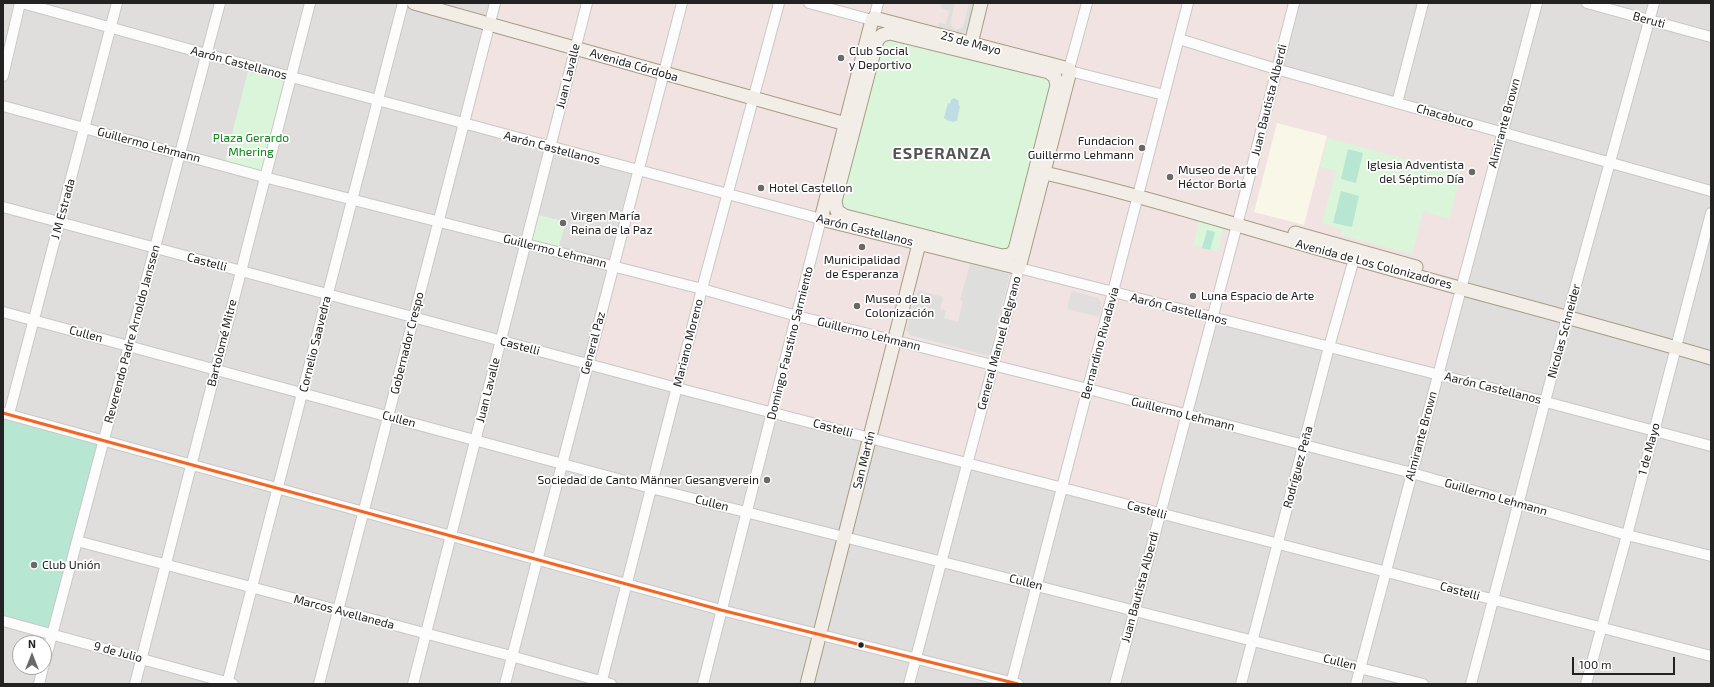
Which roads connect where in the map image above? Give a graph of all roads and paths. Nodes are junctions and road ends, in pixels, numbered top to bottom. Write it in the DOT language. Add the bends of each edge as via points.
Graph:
graph roads {
  1 [pos="21,3"];
  2 [pos="116,3"];
  3 [pos="220,3"];
  4 [pos="310,3"];
  5 [pos="403,3"];
  6 [pos="414,3"];
  7 [pos="439,3"];
  8 [pos="495,3"];
  9 [pos="587,3"];
  10 [pos="682,3"];
  11 [pos="779,3"];
  12 [pos="809,3"];
  13 [pos="878,3"];
  14 [pos="982,3"];
  15 [pos="1087,3"];
  16 [pos="1188,3"];
  17 [pos="1294,3"];
  18 [pos="1423,3"];
  19 [pos="1537,3"];
  20 [pos="1587,3"];
  21 [pos="1654,3"];
  22 [pos="873,19"];
  23 [pos="1649,20"];
  24 [pos="490,21"];
  25 [pos="110,28"];
  26 [pos="890,33"];
  27 [pos="1711,37"];
  28 [pos="1179,39"];
  29 [pos="576,45"];
  30 [pos="970,48"];
  31 [pos="206,54"];
  32 [pos="1276,69"];
  33 [pos="665,70"];
  34 [pos="1069,70"];
  35 [pos="3,76"];
  36 [pos="290,77"];
  37 [pos="1057,81"];
  38 [pos="754,94"];
  39 [pos="1164,95"];
  40 [pos="377,100"];
  41 [pos="1397,103"];
  42 [pos="3,106"];
  43 [pos="851,121"];
  44 [pos="463,124"];
  45 [pos="84,128"];
  46 [pos="1502,133"];
  47 [pos="550,147"];
  48 [pos="180,153"];
  49 [pos="1610,163"];
  50 [pos="1041,168"];
  51 [pos="638,171"];
  52 [pos="264,177"];
  53 [pos="1711,191"];
  54 [pos="1139,193"];
  55 [pos="727,195"];
  56 [pos="352,200"];
  57 [pos="835,201"];
  58 [pos="3,207"];
  59 [pos="1711,214"];
  60 [pos="821,219"];
  61 [pos="438,221"];
  62 [pos="59,222"];
  63 [pos="1238,222"];
  64 [pos="920,240"];
  65 [pos="526,244"];
  66 [pos="155,248"];
  67 [pos="1355,254"];
  68 [pos="1002,256"];
  69 [pos="613,266"];
  70 [pos="1019,268"];
  71 [pos="241,271"];
  72 [pos="1461,284"];
  73 [pos="702,289"];
  74 [pos="1113,292"];
  75 [pos="328,294"];
  76 [pos="3,312"];
  77 [pos="1569,313"];
  78 [pos="797,316"];
  79 [pos="413,317"];
  80 [pos="1212,317"];
  81 [pos="33,320"];
  82 [pos="501,340"];
  83 [pos="895,341"];
  84 [pos="1677,343"];
  85 [pos="129,346"];
  86 [pos="1329,347"];
  87 [pos="1711,348"];
  88 [pos="1711,358"];
  89 [pos="588,364"];
  90 [pos="994,366"];
  91 [pos="216,369"];
  92 [pos="1438,374"];
  93 [pos="677,388"];
  94 [pos="1088,389"];
  95 [pos="303,393"];
  96 [pos="1546,402"];
  97 [pos="772,412"];
  98 [pos="6,414"];
  99 [pos="1186,415"];
  100 [pos="388,416"];
  101 [pos="1654,431"];
  102 [pos="870,438"];
  103 [pos="104,440"];
  104 [pos="475,440"];
  105 [pos="1304,445"];
  106 [pos="1711,446"];
  107 [pos="968,463"];
  108 [pos="561,464"];
  109 [pos="192,465"];
  110 [pos="1412,473"];
  111 [pos="278,488"];
  112 [pos="651,488"];
  113 [pos="1062,488"];
  114 [pos="1520,504"];
  115 [pos="363,512"];
  116 [pos="746,512"];
  117 [pos="1160,513"];
  118 [pos="1627,534"];
  119 [pos="451,536"];
  120 [pos="844,537"];
  121 [pos="77,541"];
  122 [pos="1278,544"];
  123 [pos="1711,556"];
  124 [pos="536,560"];
  125 [pos="941,561"];
  126 [pos="166,564"];
  127 [pos="1386,572"];
  128 [pos="626,584"];
  129 [pos="1037,585"];
  130 [pos="252,587"];
  131 [pos="1494,600"];
  132 [pos="338,610"];
  133 [pos="721,610"];
  134 [pos="1134,610"];
  135 [pos="3,621"];
  136 [pos="1601,628"];
  137 [pos="426,633"];
  138 [pos="52,634"];
  139 [pos="819,634"];
  140 [pos="1253,640"];
  141 [pos="511,656"];
  142 [pos="1711,656"];
  143 [pos="915,658"];
  144 [pos="141,659"];
  145 [pos="1360,667"];
  146 [pos="229,683"];
  147 [pos="604,683"];
  148 [pos="1014,683"];
  149 [pos="135,684"];
  150 [pos="319,684"];
  151 [pos="413,684"];
  152 [pos="504,684"];
  153 [pos="703,684"];
  154 [pos="807,684"];
  155 [pos="909,684"];
  156 [pos="1115,684"];
  157 [pos="1241,684"];
  158 [pos="1356,684"];
  159 [pos="1423,684"];
  160 [pos="1471,684"];
  161 [pos="1586,684"];
  1 -- 25 [label="street, Aarón Castellanos"];
  1 -- 35 [label="street"];
  2 -- 25 [label="street, J M Estrada"];
  3 -- 31 [label="street, Reverendo Padre Arnoldo Janssen"];
  4 -- 36 [label="street, Bartolomé Mitre"];
  5 -- 40 [label="street, Cornelio Saavedra"];
  6 -- 24 [label="main road, Avenida Córdoba"];
  7 -- 24 [label="main road, Avenida Córdoba"];
  8 -- 24 [label="street, Gobernador Crespo"];
  9 -- 29 [label="street, Juan Lavalle"];
  10 -- 33 [label="street, General Paz"];
  11 -- 38 [label="street, Mariano Moreno"];
  12 -- 22 [label="street, 25 de Mayo"];
  13 -- 22 [label="street, Domingo Faustino Sarmiento"];
  14 -- 30 [label="main road"];
  15 -- 34 [label="street, General Manuel Belgrano"];
  16 -- 28 [label="street, Bernardino Rivadavia"];
  17 -- 32 [label="street, Juan Bautista Alberdi"];
  18 -- 41 [label="street"];
  19 -- 46 [label="street, Almirante Brown"];
  20 -- 23 [label="street, Beruti"];
  21 -- 23 [label="street, Nicolas Schneider"];
  22 -- 30 [label="main road, 25 de Mayo"];
  22 -- 43 [label="main road, Domingo Faustino Sarmiento"];
  23 -- 27 [label="street, Beruti"];
  23 -- 49 [label="street, Nicolas Schneider"];
  24 -- 29 [label="main road, Avenida Córdoba"];
  24 -- 44 [label="street, Gobernador Crespo"];
  25 -- 31 [label="street, Aarón Castellanos"];
  25 -- 45 [label="street, J M Estrada"];
  26 -- 30 [label="main road, 25 de Mayo"];
  26 -- 43 [label="main road, Domingo Faustino Sarmiento" via="882,35 877,40"];
  28 -- 32 [label="street, Chacabuco"];
  28 -- 39 [label="street, Bernardino Rivadavia"];
  29 -- 33 [label="main road, Avenida Córdoba"];
  29 -- 47 [label="street, Juan Lavalle"];
  30 -- 34 [label="main road, 25 de Mayo"];
  30 -- 37 [label="main road, 25 de Mayo" via="1048,72"];
  31 -- 36 [label="street, Aarón Castellanos"];
  31 -- 48 [label="street, Reverendo Padre Arnoldo Janssen"];
  32 -- 41 [label="street, Chacabuco"];
  32 -- 63 [label="street, Juan Bautista Alberdi"];
  33 -- 38 [label="main road, Avenida Córdoba"];
  33 -- 51 [label="street, General Paz"];
  34 -- 39 [label="street, 25 de Mayo"];
  34 -- 50 [label="main road, General Manuel Belgrano"];
  36 -- 40 [label="street, Aarón Castellanos"];
  36 -- 52 [label="street, Bartolomé Mitre"];
  37 -- 50 [label="main road, General Manuel Belgrano"];
  38 -- 43 [label="main road, Avenida Córdoba"];
  38 -- 55 [label="street, Mariano Moreno"];
  39 -- 54 [label="street, Bernardino Rivadavia"];
  40 -- 44 [label="street, Aarón Castellanos"];
  40 -- 56 [label="street, Cornelio Saavedra"];
  41 -- 46 [label="street, Chacabuco"];
  42 -- 45 [label="street, Guillermo Lehmann"];
  43 -- 57 [label="main road, Domingo Faustino Sarmiento"];
  43 -- 60 [label="main road, Domingo Faustino Sarmiento"];
  44 -- 47 [label="street, Aarón Castellanos"];
  44 -- 61 [label="street, Gobernador Crespo"];
  45 -- 48 [label="street, Guillermo Lehmann"];
  45 -- 62 [label="street, J M Estrada"];
  46 -- 49 [label="street, Chacabuco"];
  46 -- 72 [label="street, Almirante Brown"];
  47 -- 51 [label="street, Aarón Castellanos"];
  47 -- 65 [label="street, Juan Lavalle"];
  48 -- 52 [label="street, Guillermo Lehmann"];
  48 -- 66 [label="street, Reverendo Padre Arnoldo Janssen"];
  49 -- 53 [label="street, Chacabuco"];
  49 -- 77 [label="street, Nicolas Schneider"];
  50 -- 54 [label="main road, Avenida de Los Colonizadores"];
  50 -- 68 [label="main road, General Manuel Belgrano" via="1015,250 1010,255"];
  50 -- 70 [label="main road, General Manuel Belgrano"];
  51 -- 55 [label="street, Aarón Castellanos"];
  51 -- 69 [label="street, General Paz"];
  52 -- 56 [label="street, Guillermo Lehmann"];
  52 -- 71 [label="street, Bartolomé Mitre"];
  54 -- 63 [label="main road, Avenida de Los Colonizadores"];
  54 -- 74 [label="street, Bernardino Rivadavia"];
  55 -- 60 [label="street, Aarón Castellanos"];
  55 -- 73 [label="street, Mariano Moreno"];
  56 -- 61 [label="street, Guillermo Lehmann"];
  56 -- 75 [label="street, Cornelio Saavedra"];
  57 -- 64 [label="main road, Aarón Castellanos" via="837,211 845,216"];
  58 -- 62 [label="street, Castelli"];
  59 -- 84 [label="street, 1 de Mayo"];
  60 -- 64 [label="main road, Aarón Castellanos"];
  60 -- 78 [label="street, Domingo Faustino Sarmiento"];
  61 -- 65 [label="street, Guillermo Lehmann"];
  61 -- 79 [label="street, Gobernador Crespo"];
  62 -- 66 [label="street, Castelli"];
  62 -- 81 [label="street, J M Estrada"];
  63 -- 67 [label="main road, Avenida de Los Colonizadores"];
  63 -- 80 [label="street, Juan Bautista Alberdi"];
  64 -- 68 [label="main road, Aarón Castellanos"];
  64 -- 70 [label="main road, Aarón Castellanos"];
  64 -- 83 [label="main road, San Martín"];
  65 -- 69 [label="street, Guillermo Lehmann"];
  65 -- 82 [label="street, Juan Lavalle"];
  66 -- 71 [label="street, Castelli"];
  66 -- 85 [label="street, Reverendo Padre Arnoldo Janssen"];
  67 -- 72 [label="main road, Avenida de Los Colonizadores"];
  67 -- 86 [label="street, Rodríguez Peña"];
  69 -- 73 [label="street, Guillermo Lehmann"];
  69 -- 89 [label="street, General Paz"];
  70 -- 74 [label="street, Aarón Castellanos"];
  70 -- 90 [label="street, General Manuel Belgrano"];
  71 -- 75 [label="street, Castelli"];
  71 -- 91 [label="street, Bartolomé Mitre"];
  72 -- 77 [label="main road, Avenida de Los Colonizadores"];
  72 -- 92 [label="street, Almirante Brown"];
  73 -- 78 [label="street, Guillermo Lehmann"];
  73 -- 93 [label="street, Mariano Moreno"];
  74 -- 80 [label="street, Aarón Castellanos"];
  74 -- 94 [label="street, Bernardino Rivadavia"];
  75 -- 79 [label="street, Castelli"];
  75 -- 95 [label="street, Cornelio Saavedra"];
  76 -- 81 [label="street, Cullen"];
  77 -- 84 [label="main road, Avenida de Los Colonizadores"];
  77 -- 96 [label="street, Nicolas Schneider"];
  78 -- 83 [label="street, Guillermo Lehmann"];
  78 -- 97 [label="street, Domingo Faustino Sarmiento"];
  79 -- 82 [label="street, Castelli"];
  79 -- 100 [label="street, Gobernador Crespo"];
  80 -- 86 [label="street, Aarón Castellanos"];
  80 -- 99 [label="street, Juan Bautista Alberdi"];
  81 -- 85 [label="street, Cullen"];
  81 -- 98 [label="street, J M Estrada"];
  82 -- 89 [label="street, Castelli"];
  82 -- 104 [label="street, Juan Lavalle"];
  83 -- 90 [label="street, Guillermo Lehmann"];
  83 -- 102 [label="main road, San Martín"];
  84 -- 87 [label="main road, Avenida de Los Colonizadores"];
  84 -- 88 [label="main road, Avenida de Los Colonizadores"];
  84 -- 101 [label="street, 1 de Mayo"];
  85 -- 91 [label="street, Cullen"];
  85 -- 103 [label="street, Reverendo Padre Arnoldo Janssen"];
  86 -- 92 [label="street, Aarón Castellanos"];
  86 -- 105 [label="street, Rodríguez Peña"];
  89 -- 93 [label="street, Castelli"];
  89 -- 108 [label="street, General Paz"];
  90 -- 94 [label="street, Guillermo Lehmann"];
  90 -- 107 [label="street, General Manuel Belgrano"];
  91 -- 95 [label="street, Cullen"];
  91 -- 109 [label="street, Bartolomé Mitre"];
  92 -- 96 [label="street, Aarón Castellanos"];
  92 -- 110 [label="street, Almirante Brown"];
  93 -- 97 [label="street, Castelli"];
  93 -- 112 [label="street, Mariano Moreno"];
  94 -- 99 [label="street, Guillermo Lehmann"];
  94 -- 113 [label="street, Bernardino Rivadavia"];
  95 -- 100 [label="street, Cullen"];
  95 -- 111 [label="street, Cornelio Saavedra"];
  96 -- 101 [label="street, Aarón Castellanos"];
  96 -- 114 [label="street, Nicolas Schneider"];
  97 -- 102 [label="street, Castelli"];
  97 -- 116 [label="street, Domingo Faustino Sarmiento"];
  98 -- 103 [label="street"];
  99 -- 105 [label="street, Guillermo Lehmann"];
  99 -- 117 [label="street, Juan Bautista Alberdi"];
  100 -- 104 [label="street, Cullen"];
  100 -- 115 [label="street, Gobernador Crespo"];
  101 -- 106 [label="street, Aarón Castellanos"];
  101 -- 118 [label="street, 1 de Mayo"];
  102 -- 107 [label="street, Castelli"];
  102 -- 120 [label="main road, San Martín"];
  103 -- 109 [label="street"];
  103 -- 121 [label="street, Reverendo Padre Arnoldo Janssen"];
  104 -- 108 [label="street, Cullen"];
  104 -- 119 [label="street, Juan Lavalle"];
  105 -- 110 [label="street, Guillermo Lehmann"];
  105 -- 122 [label="street, Rodríguez Peña"];
  107 -- 113 [label="street, Castelli"];
  107 -- 125 [label="street, General Manuel Belgrano"];
  108 -- 112 [label="street, Cullen"];
  108 -- 124 [label="street, General Paz"];
  109 -- 111 [label="street"];
  109 -- 126 [label="street, Bartolomé Mitre"];
  110 -- 114 [label="street, Guillermo Lehmann"];
  110 -- 127 [label="street, Almirante Brown"];
  111 -- 115 [label="street"];
  111 -- 130 [label="street, Cornelio Saavedra"];
  112 -- 116 [label="street, Cullen"];
  112 -- 128 [label="street, Mariano Moreno"];
  113 -- 117 [label="street, Castelli"];
  113 -- 129 [label="street, Bernardino Rivadavia"];
  114 -- 118 [label="street, Guillermo Lehmann"];
  114 -- 131 [label="street, Nicolas Schneider"];
  115 -- 119 [label="street"];
  115 -- 132 [label="street, Gobernador Crespo"];
  116 -- 120 [label="street, Cullen"];
  116 -- 133 [label="street, Domingo Faustino Sarmiento"];
  117 -- 122 [label="street, Castelli"];
  117 -- 134 [label="street, Juan Bautista Alberdi"];
  118 -- 123 [label="street, Guillermo Lehmann"];
  118 -- 136 [label="street, 1 de Mayo"];
  119 -- 124 [label="street"];
  119 -- 137 [label="street, Juan Lavalle"];
  120 -- 125 [label="street, Cullen"];
  120 -- 139 [label="main road, San Martín"];
  121 -- 126 [label="street, Marcos Avellaneda"];
  121 -- 138 [label="street, Reverendo Padre Arnoldo Janssen"];
  122 -- 127 [label="street, Castelli"];
  122 -- 140 [label="street, Rodríguez Peña"];
  124 -- 128 [label="street"];
  124 -- 141 [label="street, General Paz"];
  125 -- 129 [label="street, Cullen"];
  125 -- 143 [label="street, General Manuel Belgrano"];
  126 -- 130 [label="street, Marcos Avellaneda"];
  126 -- 144 [label="street, Bartolomé Mitre"];
  127 -- 131 [label="street, Castelli"];
  127 -- 145 [label="street, Almirante Brown"];
  128 -- 133 [label="street"];
  128 -- 147 [label="street, Mariano Moreno"];
  129 -- 134 [label="street, Cullen"];
  129 -- 148 [label="street, Bernardino Rivadavia"];
  130 -- 132 [label="street, Marcos Avellaneda"];
  130 -- 146 [label="street, Cornelio Saavedra"];
  131 -- 136 [label="street, Castelli"];
  131 -- 160 [label="street, Nicolas Schneider"];
  132 -- 137 [label="street, Marcos Avellaneda"];
  132 -- 150 [label="street, Gobernador Crespo"];
  133 -- 139 [label="street"];
  133 -- 153 [label="street, Domingo Faustino Sarmiento"];
  134 -- 140 [label="street, Cullen"];
  134 -- 156 [label="street, Juan Bautista Alberdi"];
  135 -- 138 [label="street, 9 de Julio"];
  136 -- 142 [label="street, Castelli"];
  136 -- 161 [label="street, 1 de Mayo"];
  137 -- 141 [label="street, Marcos Avellaneda"];
  137 -- 151 [label="street, Juan Lavalle"];
  138 -- 144 [label="street, 9 de Julio"];
  139 -- 143 [label="street"];
  139 -- 154 [label="main road, San Martín"];
  140 -- 145 [label="street, Cullen"];
  140 -- 157 [label="street, Rodríguez Peña"];
  141 -- 147 [label="street, Marcos Avellaneda"];
  141 -- 152 [label="street, General Paz"];
  143 -- 148 [label="street"];
  143 -- 155 [label="street, General Manuel Belgrano"];
  144 -- 146 [label="street, 9 de Julio"];
  144 -- 149 [label="street, Bartolomé Mitre"];
  145 -- 158 [label="street, Almirante Brown"];
  145 -- 159 [label="street, Cullen"];
}
